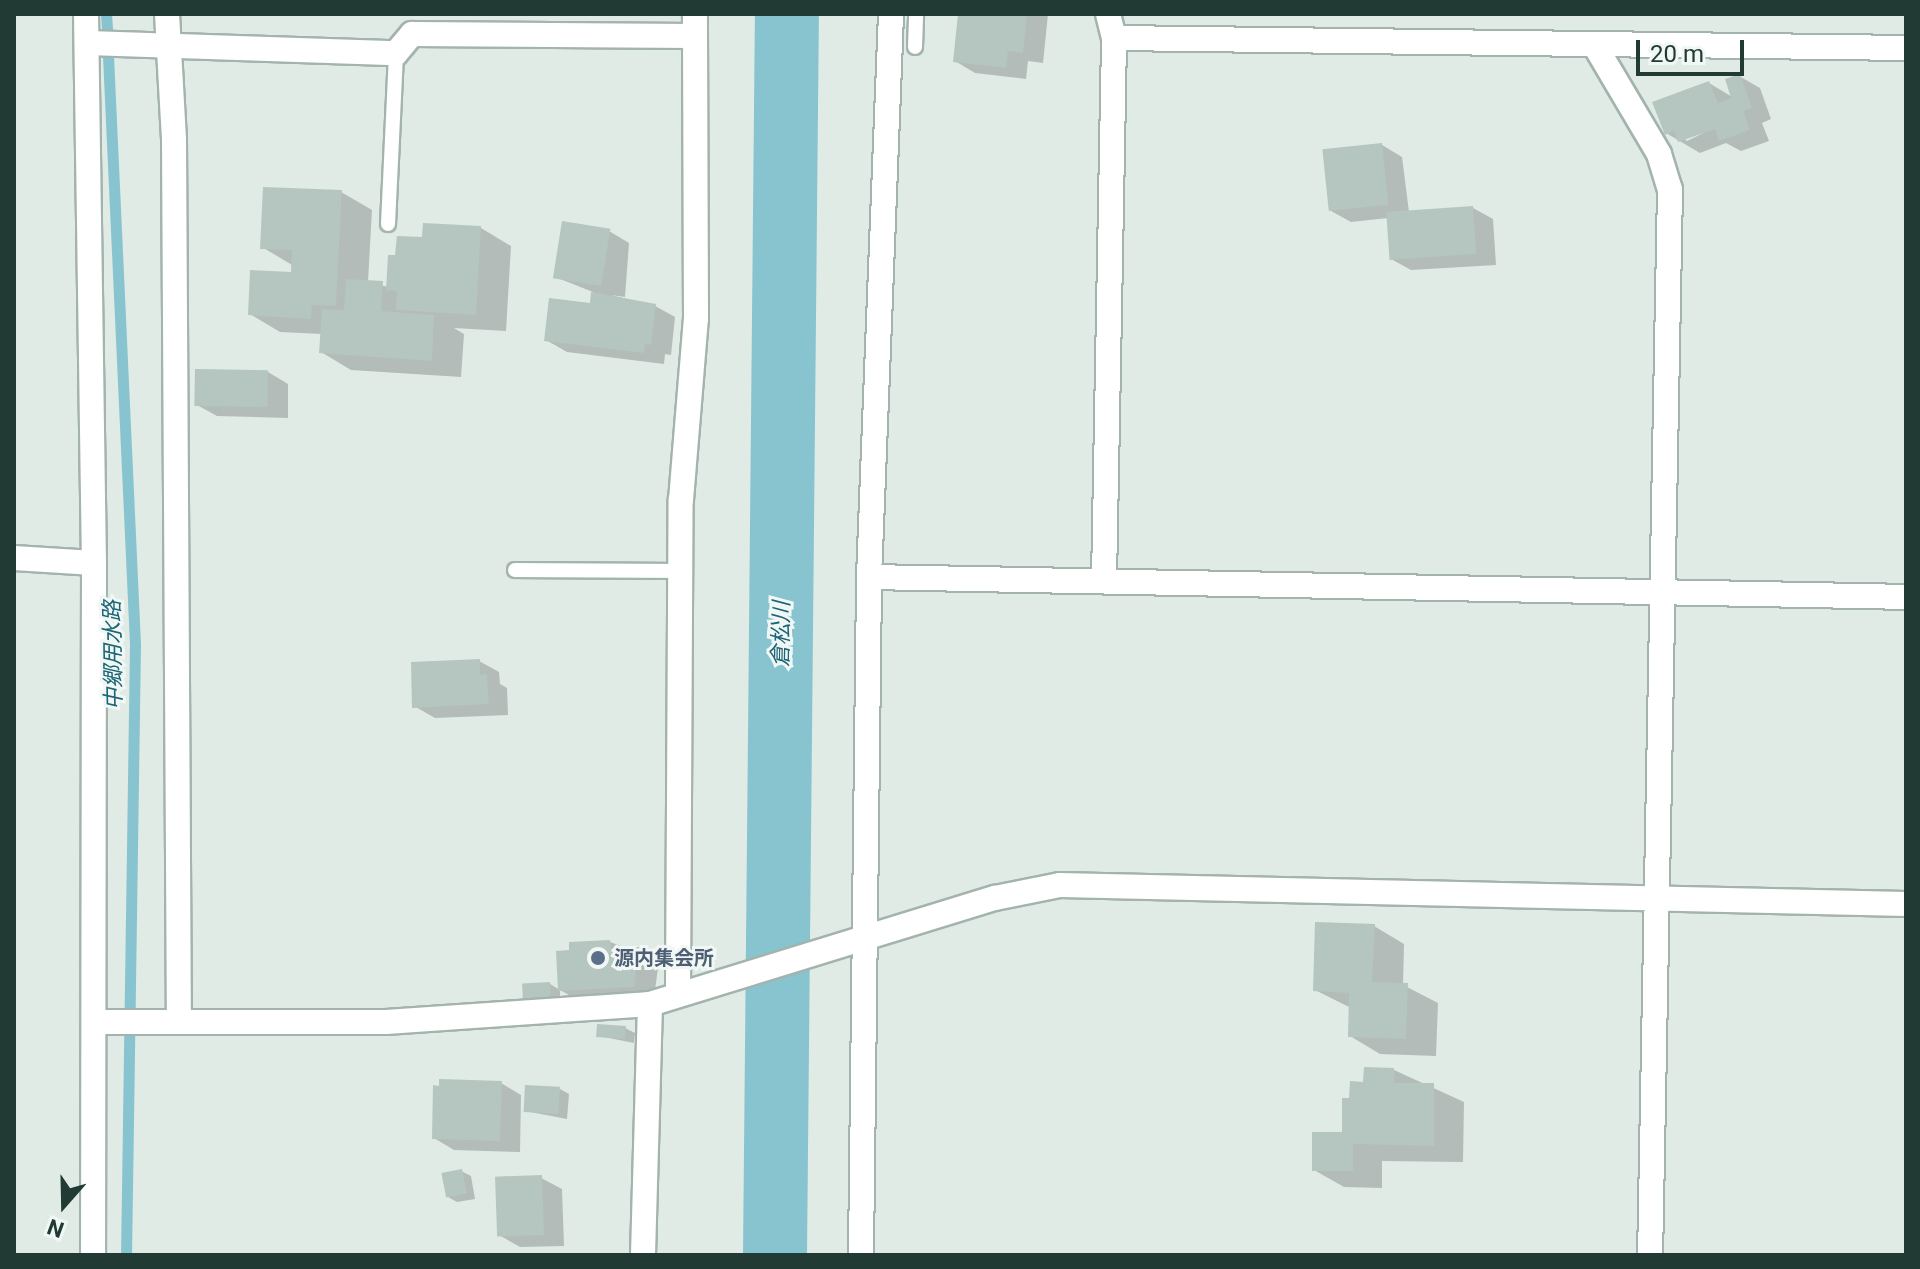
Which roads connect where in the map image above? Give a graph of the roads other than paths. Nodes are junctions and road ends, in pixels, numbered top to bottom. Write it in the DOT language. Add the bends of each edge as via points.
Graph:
graph roads {
  1 [pos="86,14"];
  2 [pos="167,14"];
  3 [pos="891,14"];
  4 [pos="916,14"];
  5 [pos="1108,14"];
  6 [pos="694,25"];
  7 [pos="1114,38"];
  8 [pos="88,43"];
  9 [pos="1594,44"];
  10 [pos="169,46"];
  11 [pos="915,47"];
  12 [pos="1906,48"];
  13 [pos="396,53"];
  14 [pos="388,224"];
  15 [pos="14,558"];
  16 [pos="94,563"];
  17 [pos="515,570"];
  18 [pos="680,571"];
  19 [pos="869,577"];
  20 [pos="1104,581"];
  21 [pos="1661,593"];
  22 [pos="1906,597"];
  23 [pos="1660,900"];
  24 [pos="1906,904"];
  25 [pos="868,936"];
  26 [pos="678,993"];
  27 [pos="650,1004"];
  28 [pos="94,1022"];
  29 [pos="179,1022"];
  30 [pos="93,1255"];
  31 [pos="643,1255"];
  32 [pos="861,1255"];
  33 [pos="1650,1255"];
  1 -- 8 [label="street"];
  2 -- 10 [label="street"];
  3 -- 19 [label="street"];
  4 -- 11 [label="lane"];
  5 -- 7 [label="street"];
  6 -- 13 [label="street" via="412,34"];
  6 -- 18 [label="street" via="696,319"];
  7 -- 9 [label="street"];
  7 -- 20 [label="street"];
  8 -- 10 [label="street"];
  8 -- 16 [label="street"];
  9 -- 12 [label="street"];
  9 -- 21 [label="street" via="1659,154 1670,189"];
  10 -- 13 [label="street"];
  10 -- 29 [label="street" via="174,140"];
  13 -- 14 [label="lane"];
  15 -- 16 [label="street"];
  16 -- 28 [label="street"];
  17 -- 18 [label="lane"];
  18 -- 26 [label="street"];
  19 -- 20 [label="street"];
  19 -- 25 [label="street"];
  20 -- 21 [label="street"];
  21 -- 22 [label="street"];
  21 -- 23 [label="street"];
  23 -- 24 [label="street"];
  23 -- 25 [label="street" via="1060,885 995,898"];
  23 -- 33 [label="street"];
  25 -- 26 [label="street"];
  25 -- 32 [label="street"];
  26 -- 27 [label="street"];
  27 -- 29 [label="street" via="386,1022"];
  27 -- 31 [label="street"];
  28 -- 29 [label="street"];
  28 -- 30 [label="street"];
}
